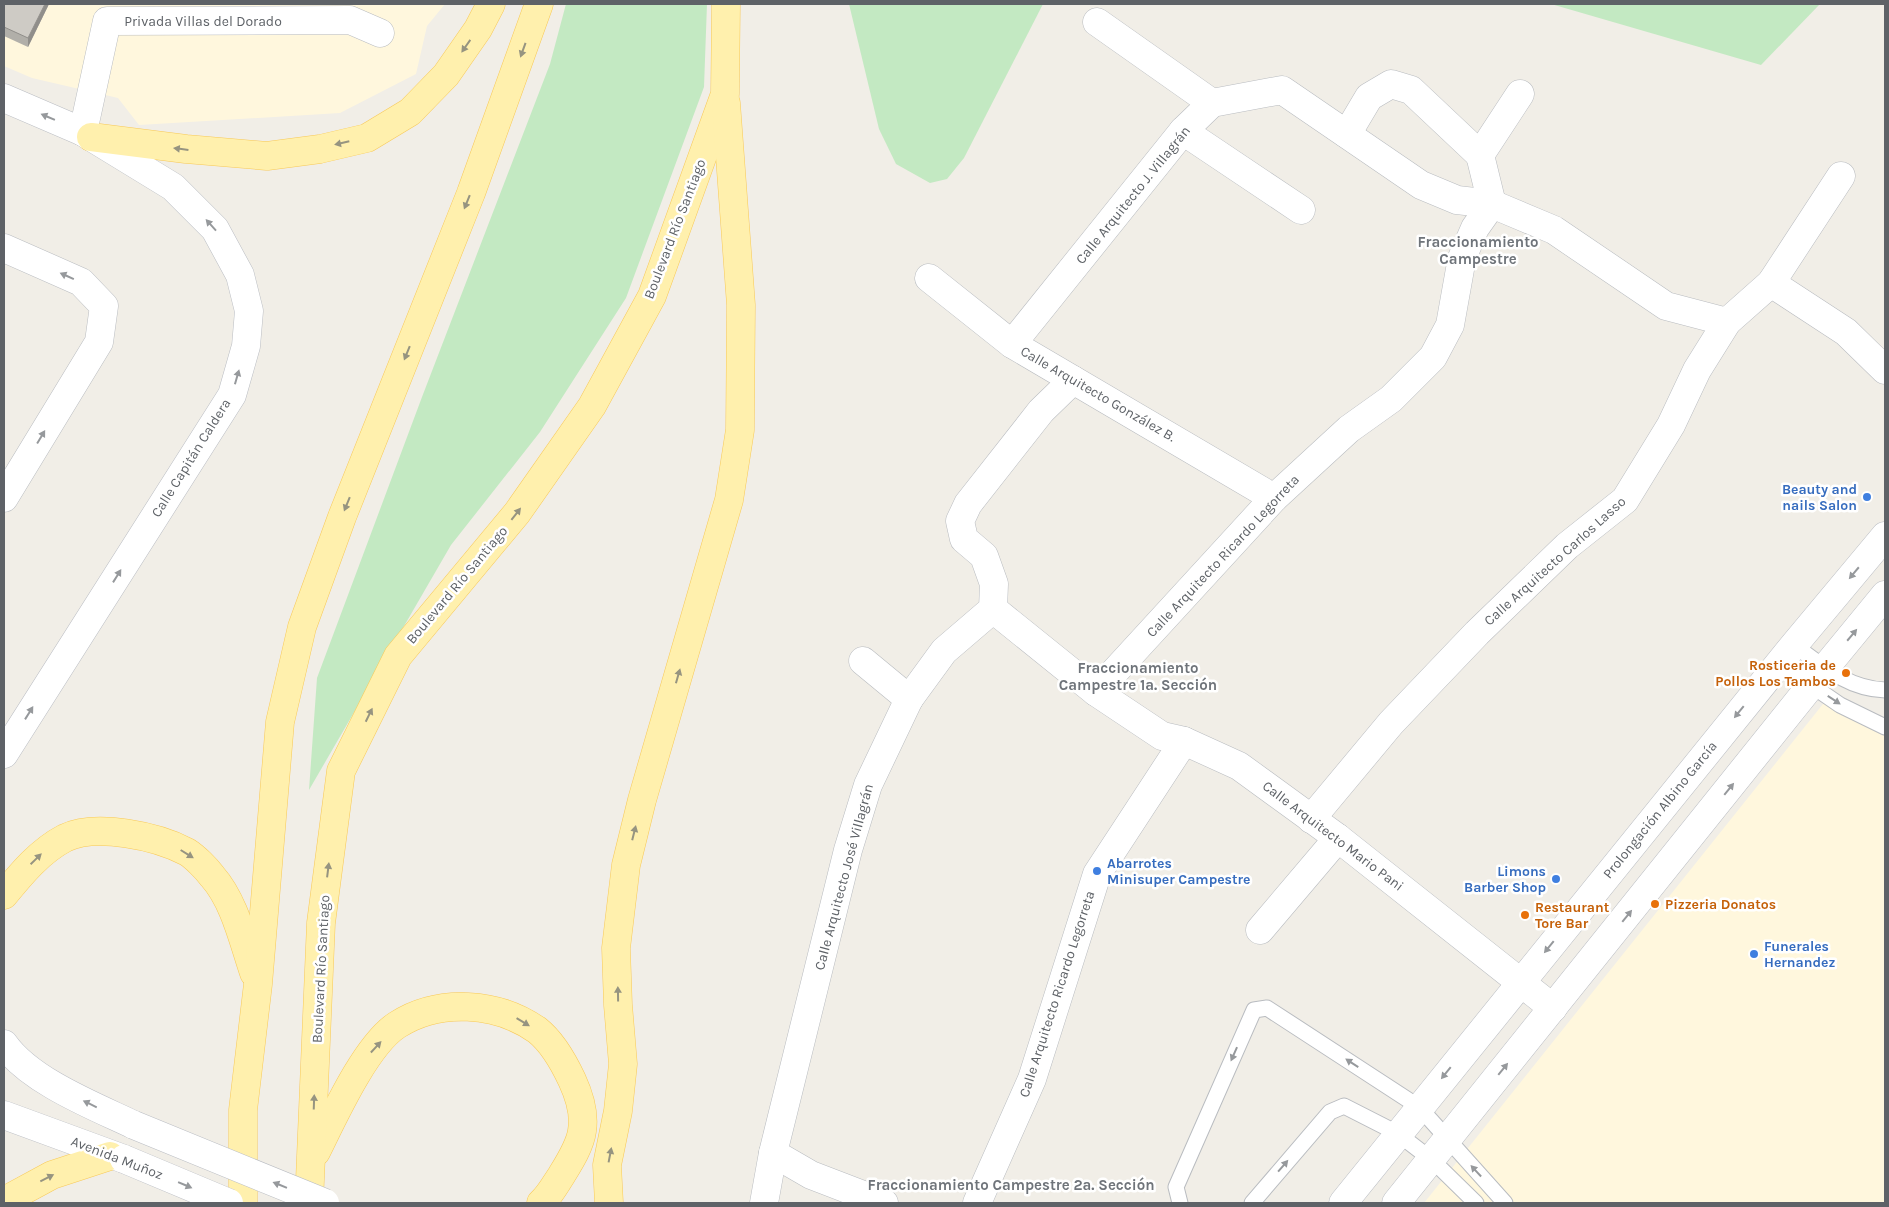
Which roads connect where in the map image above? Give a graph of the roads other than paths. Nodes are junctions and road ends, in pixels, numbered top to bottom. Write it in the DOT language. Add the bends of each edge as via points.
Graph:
graph roads {
  1 [pos="491,4"];
  2 [pos="539,4"];
  3 [pos="726,4"];
  4 [pos="1097,22"];
  5 [pos="380,33"];
  6 [pos="726,94"];
  7 [pos="1520,94"];
  8 [pos="4,98"];
  9 [pos="1212,103"];
  10 [pos="1183,131"];
  11 [pos="87,134"];
  12 [pos="1347,134"];
  13 [pos="1480,155"];
  14 [pos="1841,176"];
  15 [pos="1492,204"];
  16 [pos="1301,210"];
  17 [pos="4,248"];
  18 [pos="929,278"];
  19 [pos="1771,283"];
  20 [pos="1727,322"];
  21 [pos="1012,344"];
  22 [pos="1885,370"];
  23 [pos="1073,380"];
  24 [pos="8,483"];
  25 [pos="1274,498"];
  26 [pos="1885,536"];
  27 [pos="1885,595"];
  28 [pos="993,609"];
  29 [pos="1787,654"];
  30 [pos="863,661"];
  31 [pos="1818,677"];
  32 [pos="1885,690"];
  33 [pos="1096,692"];
  34 [pos="909,699"];
  35 [pos="1885,727"];
  36 [pos="1184,742"];
  37 [pos="4,754"];
  38 [pos="1311,819"];
  39 [pos="1338,838"];
  40 [pos="4,895"];
  41 [pos="1260,930"];
  42 [pos="1521,981"];
  43 [pos="258,984"];
  44 [pos="1553,1008"];
  45 [pos="4,1044"];
  46 [pos="1419,1106"];
  47 [pos="243,1110"];
  48 [pos="4,1115"];
  49 [pos="1397,1133"];
  50 [pos="1439,1150"];
  51 [pos="773,1153"];
  52 [pos="117,1157"];
  53 [pos="312,1159"];
  54 [pos="4,1201"];
  55 [pos="228,1203"];
  56 [pos="243,1203"];
  57 [pos="309,1203"];
  58 [pos="325,1203"];
  59 [pos="541,1203"];
  60 [pos="609,1203"];
  61 [pos="764,1203"];
  62 [pos="884,1203"];
  63 [pos="977,1203"];
  64 [pos="1180,1203"];
  65 [pos="1252,1203"];
  66 [pos="1343,1203"];
  67 [pos="1396,1203"];
  68 [pos="1476,1203"];
  69 [pos="1505,1203"];
  1 -- 11 [label="main road, one-way" via="446,74 410,112 367,138 267,156 186,149"];
  2 -- 43 [label="main road, one-way" via="471,193 342,517 302,627 280,722"];
  3 -- 6 [label="main road, Boulevard Río Santiago"];
  4 -- 9 [label="street"];
  5 -- 11 [label="street, Privada Villas del Dorado" via="350,20 107,21"];
  53 -- 6 [label="main road, Boulevard Río Santiago, one-way" via="321,923 341,771 398,656 517,513 592,406 652,296"];
  60 -- 6 [label="main road, one-way" via="608,1166 623,1064 616,948 626,865 729,500 740,430 741,305"];
  7 -- 13 [label="street"];
  11 -- 8 [label="street, Calle Capitán Caldera, one-way"];
  9 -- 10 [label="street, Calle Arquitecto J. Villagrán"];
  9 -- 12 [label="street" via="1282,90"];
  10 -- 16 [label="street"];
  10 -- 21 [label="street, Calle Arquitecto J. Villagrán"];
  37 -- 11 [label="street, Calle Capitán Caldera, one-way" via="232,395 246,346 249,311 240,275 215,229 173,187"];
  12 -- 13 [label="street" via="1369,97 1391,84 1411,90"];
  12 -- 15 [label="street" via="1421,185 1457,200"];
  13 -- 15 [label="street"];
  14 -- 19 [label="street, Calle Arquitecto Carlos Lasso"];
  15 -- 20 [label="street" via="1554,230 1666,306"];
  15 -- 25 [label="street, Calle Arquitecto Ricardo Legorreta" via="1475,228 1462,258 1450,325 1433,357 1391,399 1349,429"];
  24 -- 17 [label="street, one-way" via="99,342 104,306 81,282"];
  18 -- 21 [label="street, Calle Arquitecto González B."];
  19 -- 20 [label="street, Calle Arquitecto Carlos Lasso"];
  19 -- 22 [label="street" via="1846,332"];
  20 -- 38 [label="street, Calle Arquitecto Carlos Lasso" via="1697,370 1648,466 1625,500 1567,546 1477,633 1391,723"];
  21 -- 23 [label="street, Calle Arquitecto González B."];
  23 -- 25 [label="street, Calle Arquitecto González B."];
  23 -- 28 [label="street" via="1041,411 968,504 960,521 964,539 984,556 994,584"];
  25 -- 33 [label="street, Calle Arquitecto Ricardo Legorreta"];
  26 -- 29 [label="street, Prolongación Albino García, one-way"];
  31 -- 27 [label="street, one-way"];
  28 -- 33 [label="street"];
  28 -- 34 [label="street, Calle Arquitecto José Villagrán" via="944,652"];
  29 -- 31 [label="lane"];
  29 -- 31 [label="lane"];
  29 -- 42 [label="street, Prolongación Albino García, one-way"];
  30 -- 34 [label="street"];
  31 -- 32 [label="lane"];
  31 -- 35 [label="lane, one-way" via="1840,705"];
  44 -- 31 [label="street, one-way"];
  33 -- 36 [label="street, Calle Arquitecto Mario Pani" via="1162,736"];
  34 -- 51 [label="street, Calle Arquitecto José Villagrán" via="868,785 848,850"];
  36 -- 38 [label="street, Calle Arquitecto Mario Pani" via="1239,766"];
  36 -- 63 [label="street, Calle Arquitecto Ricardo Legorreta" via="1097,874 1032,1079"];
  38 -- 39 [label="street, Calle Arquitecto Mario Pani"];
  39 -- 41 [label="street"];
  39 -- 42 [label="street, Calle Arquitecto Mario Pani"];
  40 -- 43 [label="main road, one-way" via="41,854 66,838 96,832 123,832 157,841 188,853 212,876 234,913"];
  42 -- 44 [label="street, Calle Arquitecto Mario Pani"];
  42 -- 46 [label="street, Prolongación Albino García, one-way"];
  43 -- 47 [label="main road"];
  50 -- 44 [label="street, one-way"];
  58 -- 45 [label="street, one-way, bridge" via="134,1126 51,1084"];
  46 -- 49 [label="street, Prolongación Albino García"];
  46 -- 50 [label="lane"];
  46 -- 64 [label="lane, one-way" via="1267,1008 1254,1010 1176,1187"];
  47 -- 55 [label="main road"];
  47 -- 56 [label="main road"];
  48 -- 52 [label="street, Avenida Muñoz"];
  49 -- 50 [label="lane"];
  65 -- 49 [label="lane, one-way" via="1330,1112 1344,1106"];
  49 -- 66 [label="street, Prolongación Albino García"];
  50 -- 67 [label="street"];
  50 -- 68 [label="lane"];
  69 -- 50 [label="lane, one-way"];
  51 -- 61 [label="street, Calle Arquitecto José Villagrán"];
  51 -- 62 [label="street" via="811,1175"];
  54 -- 52 [label="main road, one-way" via="52,1175"];
  52 -- 55 [label="street, Avenida Muñoz, one-way, bridge"];
  53 -- 57 [label="main road, Boulevard Río Santiago"];
  53 -- 59 [label="main road, one-way" via="349,1087 371,1052 396,1025 438,1008 475,1007 509,1014 538,1032 565,1064 580,1098 582,1131 568,1164"];
}
